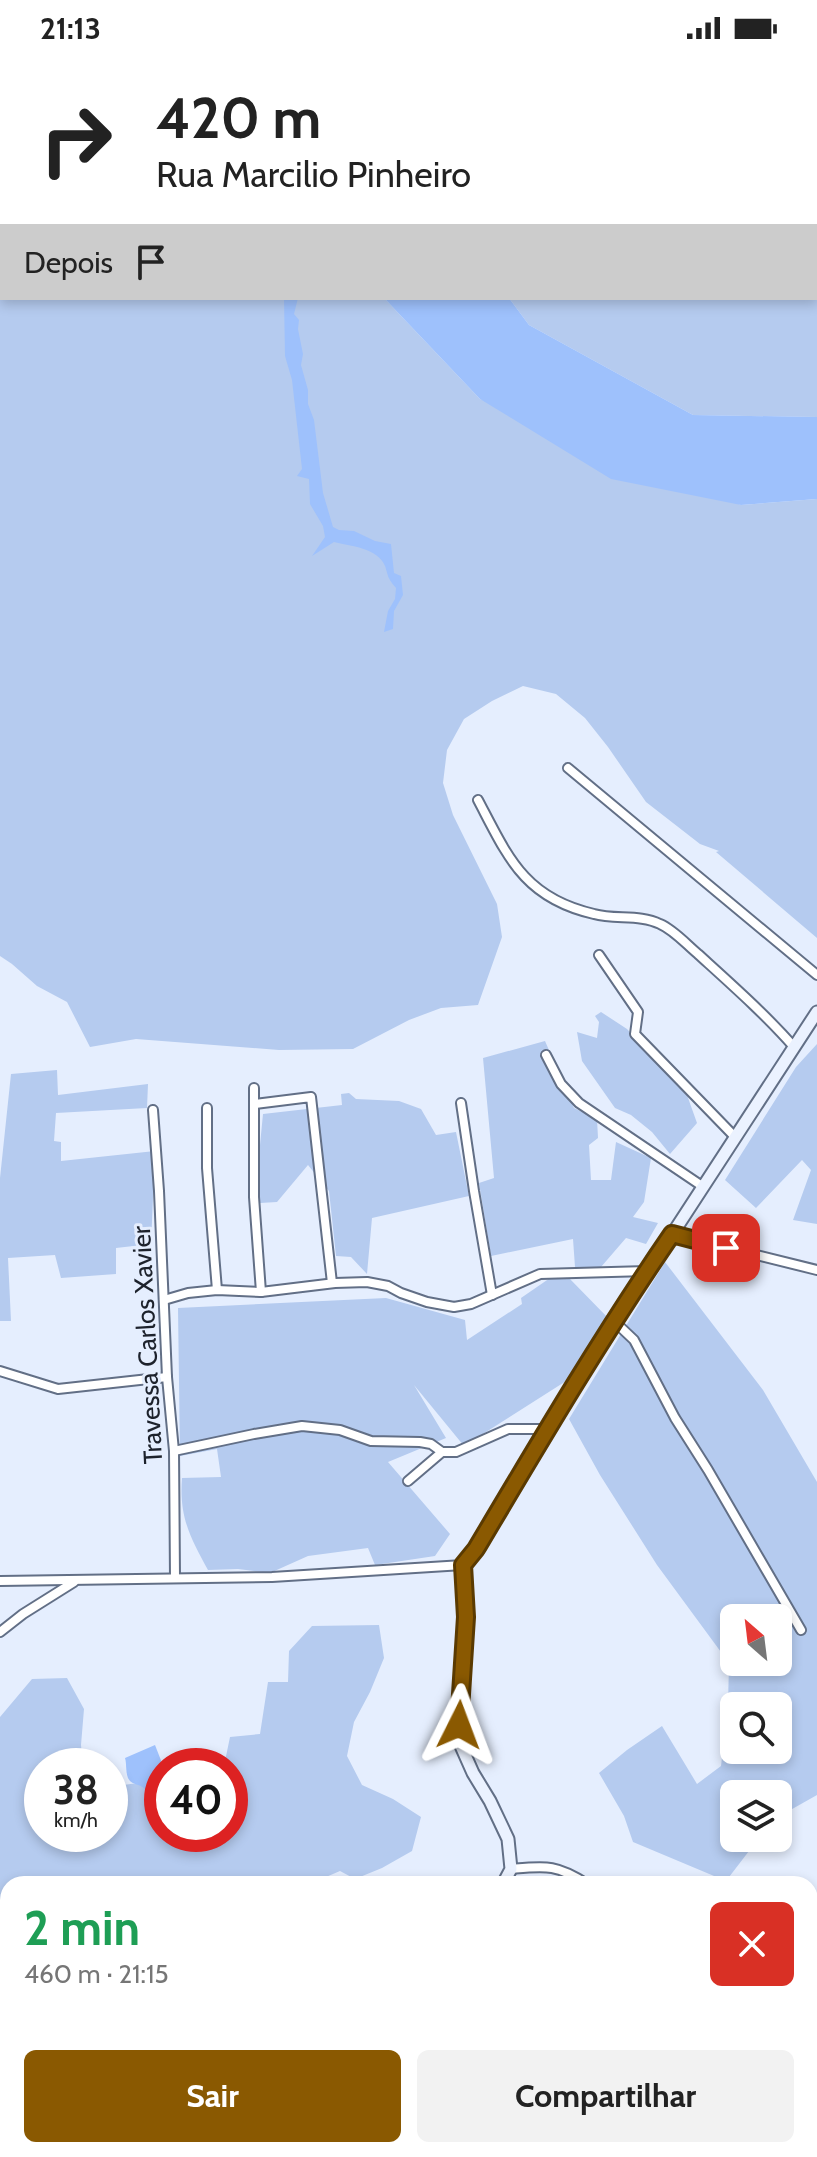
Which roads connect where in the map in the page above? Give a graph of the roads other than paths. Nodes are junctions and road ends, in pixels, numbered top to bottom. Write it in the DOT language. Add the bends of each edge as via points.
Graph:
graph roads {
  1 [pos="568,768"];
  2 [pos="478,800"];
  3 [pos="599,955"];
  4 [pos="817,975"];
  5 [pos="817,1012"];
  6 [pos="794,1047"];
  7 [pos="546,1055"];
  8 [pos="254,1088"];
  9 [pos="461,1103"];
  10 [pos="255,1104"];
  11 [pos="207,1108"];
  12 [pos="153,1110"];
  13 [pos="735,1137"];
  14 [pos="702,1186"];
  15 [pos="672,1234"];
  16 [pos="817,1270"];
  17 [pos="647,1271"];
  18 [pos="332,1283"];
  19 [pos="217,1290"];
  20 [pos="261,1292"];
  21 [pos="492,1295"];
  22 [pos="164,1300"];
  23 [pos="615,1322"];
  24 [pos="0,1371"];
  25 [pos="167,1377"];
  26 [pos="549,1429"];
  27 [pos="174,1451"];
  28 [pos="442,1452"];
  29 [pos="408,1481"];
  30 [pos="463,1565"];
  31 [pos="175,1578"];
  32 [pos="0,1581"];
  33 [pos="75,1581"];
  34 [pos="801,1630"];
  35 [pos="0,1632"];
  36 [pos="511,1869"];
  37 [pos="507,1876"];
  38 [pos="573,1876"];
  1 -- 4 [label="street"];
  2 -- 6 [label="street" via="510,861 535,887 594,915 660,924"];
  3 -- 13 [label="street" via="638,1012 635,1034"];
  5 -- 6 [label="street"];
  6 -- 13 [label="street"];
  7 -- 14 [label="street" via="561,1084 579,1103"];
  8 -- 10 [label="street"];
  9 -- 21 [label="street"];
  10 -- 18 [label="street" via="311,1097"];
  10 -- 20 [label="street"];
  11 -- 19 [label="street"];
  12 -- 22 [label="street, Travessa Carlos Xavier"];
  13 -- 14 [label="street"];
  14 -- 15 [label="street"];
  15 -- 16 [label="street"];
  15 -- 17 [label="street"];
  17 -- 21 [label="street" via="540,1274"];
  17 -- 23 [label="street"];
  18 -- 20 [label="street"];
  18 -- 21 [label="street" via="388,1286 454,1307"];
  19 -- 20 [label="street"];
  19 -- 22 [label="street"];
  22 -- 25 [label="street, Travessa Carlos Xavier"];
  23 -- 26 [label="street"];
  23 -- 34 [label="street" via="634,1340"];
  24 -- 25 [label="street" via="58,1389"];
  25 -- 27 [label="street, Travessa Carlos Xavier"];
  26 -- 28 [label="street" via="508,1429 466,1449"];
  26 -- 30 [label="street"];
  27 -- 28 [label="street" via="302,1426 340,1430 371,1441 431,1444"];
  27 -- 31 [label="street, Travessa Carlos Xavier"];
  28 -- 29 [label="street"];
  30 -- 31 [label="street"];
  30 -- 36 [label="street" via="461,1746 504,1828"];
  31 -- 33 [label="street"];
  32 -- 33 [label="street"];
  33 -- 35 [label="street"];
  36 -- 37 [label="street"];
  36 -- 38 [label="street" via="545,1866"];
}
